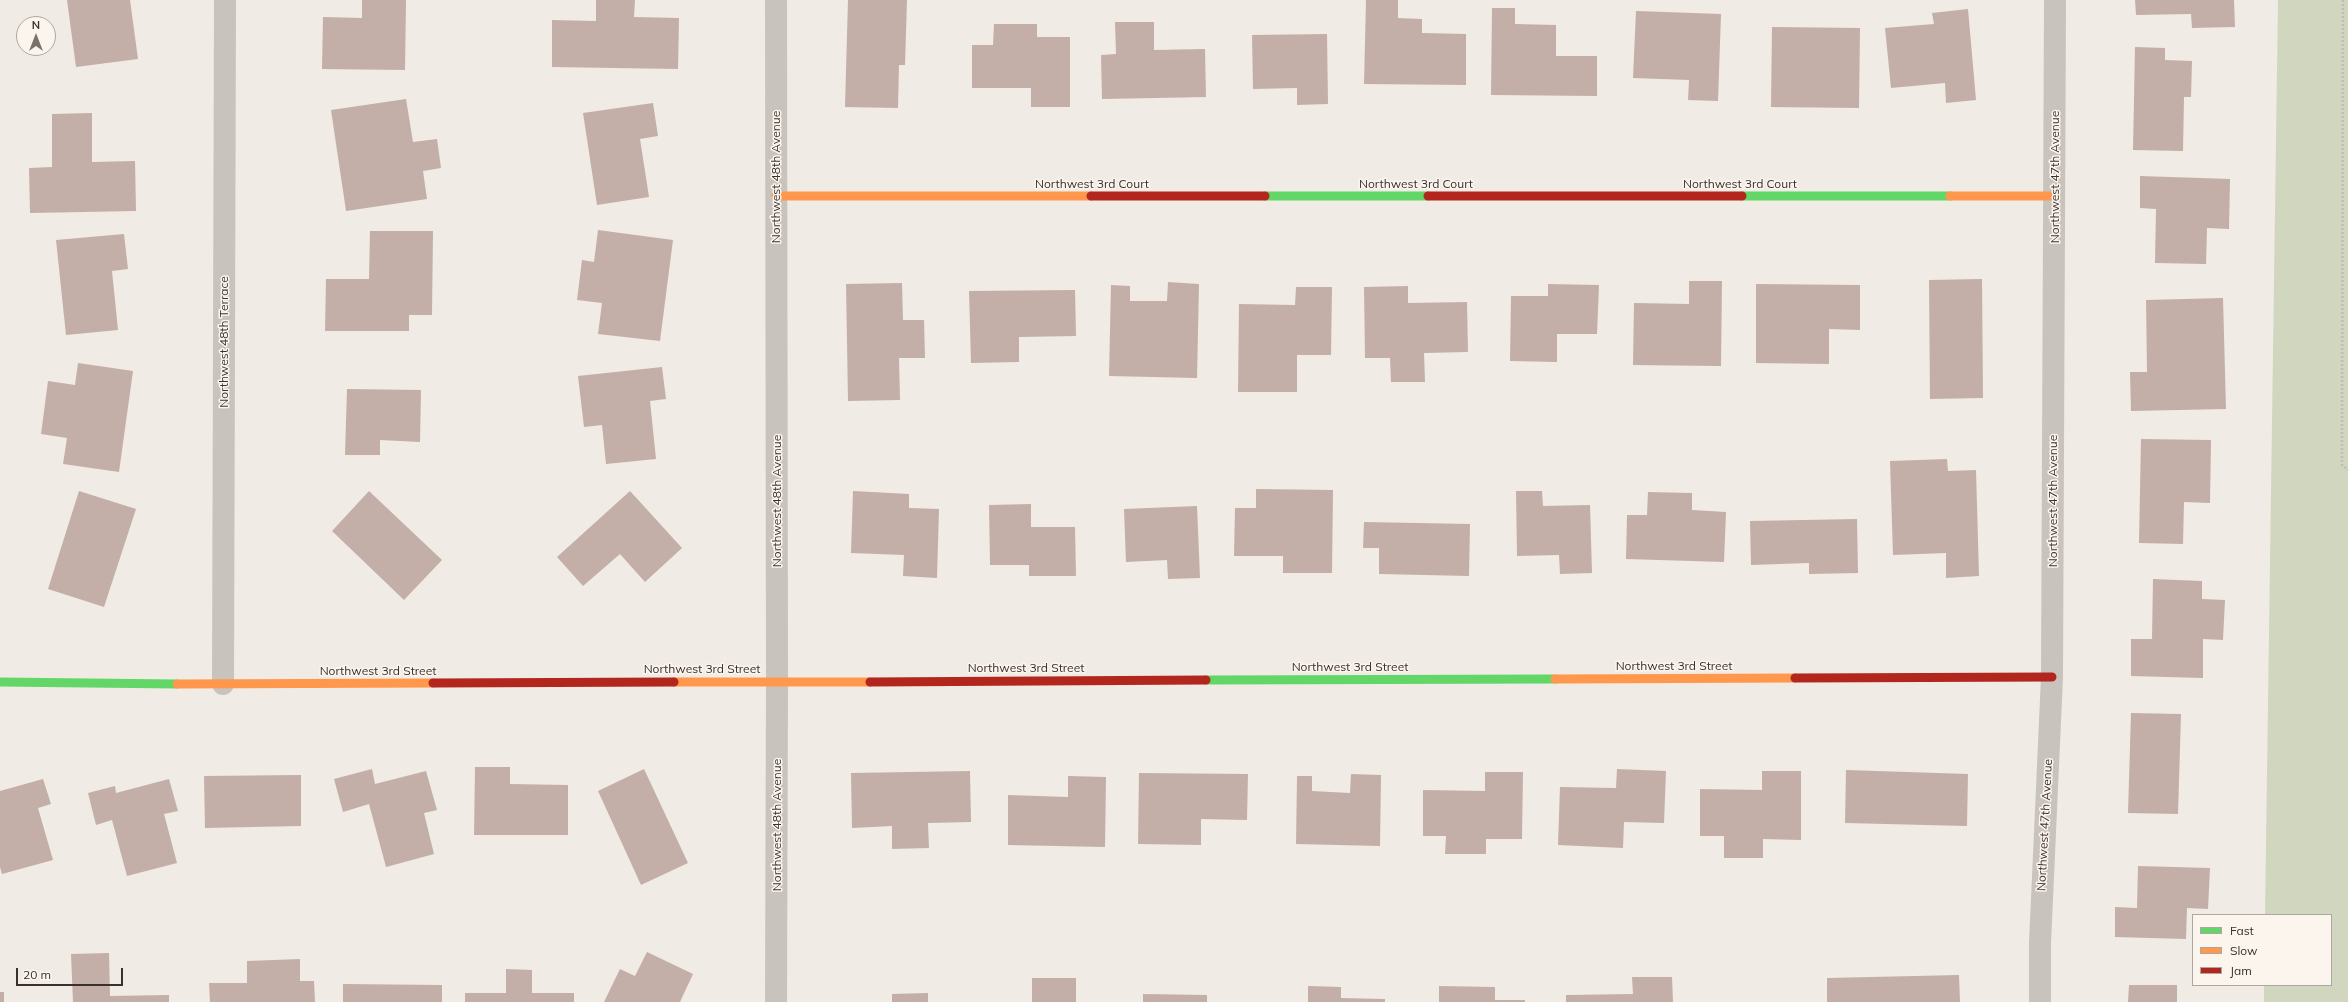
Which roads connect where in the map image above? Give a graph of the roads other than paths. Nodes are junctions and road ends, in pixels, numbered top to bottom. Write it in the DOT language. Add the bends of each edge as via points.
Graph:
graph roads {
  1 [pos="225,0"];
  2 [pos="776,0"];
  3 [pos="2055,0"];
  4 [pos="776,196"];
  5 [pos="2056,196"];
  6 [pos="2052,677"];
  7 [pos="777,680"];
  8 [pos="0,682"];
  9 [pos="223,684"];
  10 [pos="776,1002"];
  11 [pos="2040,1002"];
  1 -- 9 [label="street, Northwest 48th Terrace"];
  2 -- 4 [label="street, Northwest 48th Avenue"];
  3 -- 5 [label="street, Northwest 47th Avenue"];
  4 -- 5 [label="street, Northwest 3rd Court"];
  4 -- 7 [label="street, Northwest 48th Avenue"];
  5 -- 6 [label="street, Northwest 47th Avenue"];
  6 -- 7 [label="street, Northwest 3rd Street"];
  6 -- 11 [label="street, Northwest 47th Avenue" via="2040,943"];
  7 -- 9 [label="street, Northwest 3rd Street"];
  7 -- 10 [label="street, Northwest 48th Avenue"];
  8 -- 9 [label="street, Northwest 3rd Street"];
}
